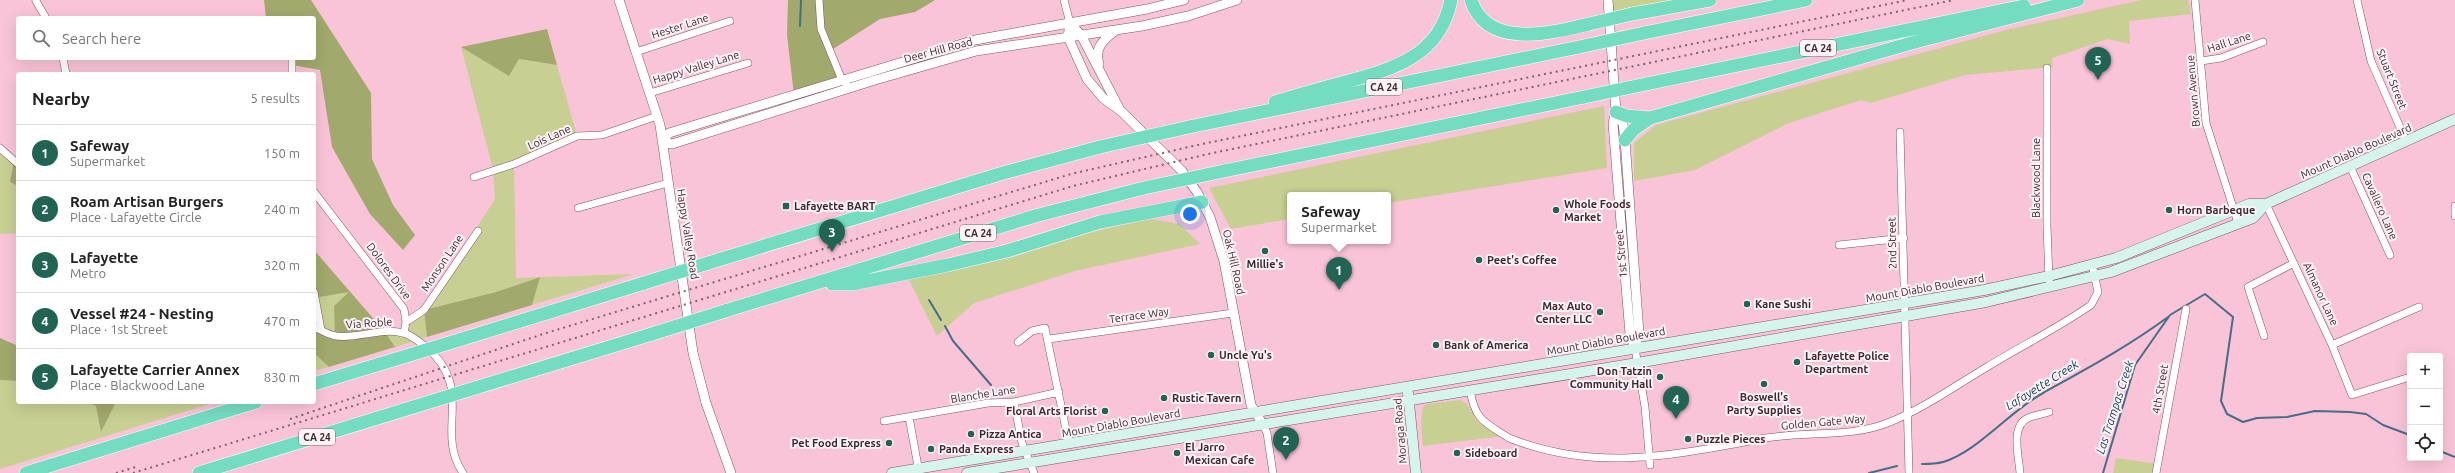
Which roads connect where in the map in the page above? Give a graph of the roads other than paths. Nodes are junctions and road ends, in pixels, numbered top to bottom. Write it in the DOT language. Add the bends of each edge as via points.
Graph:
graph roads {
  1 [pos="619,0"];
  2 [pos="819,0"];
  3 [pos="1064,0"];
  4 [pos="1184,0"];
  5 [pos="1237,0"];
  6 [pos="1451,0"];
  7 [pos="1471,0"];
  8 [pos="1710,0"];
  9 [pos="1806,0"];
  10 [pos="2052,0"];
  11 [pos="2078,0"];
  12 [pos="2195,0"];
  13 [pos="2357,0"];
  14 [pos="36,1"];
  15 [pos="1227,2"];
  16 [pos="1608,4"];
  17 [pos="45,16"];
  18 [pos="730,21"];
  19 [pos="1070,22"];
  20 [pos="1116,30"];
  21 [pos="1082,35"];
  22 [pos="1068,37"];
  23 [pos="2263,42"];
  24 [pos="636,52"];
  25 [pos="63,60"];
  26 [pos="292,60"];
  27 [pos="2201,61"];
  28 [pos="748,63"];
  29 [pos="2047,68"];
  30 [pos="66,72"];
  31 [pos="292,72"];
  32 [pos="842,80"];
  33 [pos="1104,81"];
  34 [pos="851,88"];
  35 [pos="650,93"];
  36 [pos="1121,111"];
  37 [pos="1616,112"];
  38 [pos="657,116"];
  39 [pos="1650,118"];
  40 [pos="2455,120"];
  41 [pos="1189,127"];
  42 [pos="1900,132"];
  43 [pos="1625,140"];
  44 [pos="2406,141"];
  45 [pos="662,142"];
  46 [pos="0,148"];
  47 [pos="16,162"];
  48 [pos="2350,166"];
  49 [pos="474,177"];
  50 [pos="668,183"];
  51 [pos="316,195"];
  52 [pos="1202,202"];
  53 [pos="2266,204"];
  54 [pos="2455,206"];
  55 [pos="578,208"];
  56 [pos="2234,211"];
  57 [pos="2455,216"];
  58 [pos="2238,223"];
  59 [pos="478,231"];
  60 [pos="1904,238"];
  61 [pos="1840,245"];
  62 [pos="1624,254"];
  63 [pos="2390,255"];
  64 [pos="2294,263"];
  65 [pos="2092,264"];
  66 [pos="1634,273"];
  67 [pos="2049,276"];
  68 [pos="2095,277"];
  69 [pos="814,285"];
  70 [pos="2050,288"];
  71 [pos="1904,303"];
  72 [pos="2419,307"];
  73 [pos="2186,309"];
  74 [pos="1233,313"];
  75 [pos="1904,315"];
  76 [pos="316,316"];
  77 [pos="406,322"];
  78 [pos="317,328"];
  79 [pos="404,333"];
  80 [pos="2264,336"];
  81 [pos="1048,339"];
  82 [pos="1018,342"];
  83 [pos="2332,345"];
  84 [pos="1635,348"];
  85 [pos="1637,363"];
  86 [pos="2407,378"];
  87 [pos="316,383"];
  88 [pos="1408,387"];
  89 [pos="1470,390"];
  90 [pos="1059,392"];
  91 [pos="1409,399"];
  92 [pos="1014,402"];
  93 [pos="250,404"];
  94 [pos="2050,412"];
  95 [pos="1255,413"];
  96 [pos="1906,414"];
  97 [pos="909,417"];
  98 [pos="884,421"];
  99 [pos="1262,423"];
  100 [pos="1070,444"];
  101 [pos="1025,452"];
  102 [pos="1545,458"];
  103 [pos="958,462"];
  104 [pos="1030,463"];
  105 [pos="1650,465"];
  106 [pos="1642,466"];
  107 [pos="919,471"];
  108 [pos="26,473"];
  109 [pos="199,473"];
  110 [pos="463,473"];
  111 [pos="731,473"];
  112 [pos="892,473"];
  113 [pos="930,473"];
  114 [pos="967,473"];
  115 [pos="1034,473"];
  116 [pos="1273,473"];
  117 [pos="1416,473"];
  118 [pos="1909,473"];
  119 [pos="2020,473"];
  120 [pos="2156,473"];
  1 -- 24 [label="street, Happy Valley Road"];
  2 -- 32 [label="street" via="821,29"];
  3 -- 19 [label="street, Oak Hill Road"];
  4 -- 19 [label="street, Deer Hill Road"];
  5 -- 15 [label="street, Deer Hill Road"];
  6 -- 41 [label="highway" via="1437,34 1424,50 1403,63 1381,72"];
  7 -- 8 [label="highway, bridge" via="1487,23 1511,34 1539,33"];
  9 -- 41 [label="highway, CA 24, bridge"];
  10 -- 69 [label="highway, CA 24, bridge" via="1144,188 1035,216"];
  11 -- 39 [label="highway" via="1908,44"];
  12 -- 27 [label="street, Brown Avenue"];
  13 -- 44 [label="street, Stuart Street" via="2372,62"];
  14 -- 17 [label="street"];
  15 -- 20 [label="street, Deer Hill Road" via="1188,16"];
  16 -- 37 [label="street, 1st Street"];
  18 -- 24 [label="street, Hester Lane"];
  19 -- 21 [label="street, Oak Hill Road"];
  19 -- 22 [label="street, Oak Hill Road"];
  19 -- 32 [label="street, Deer Hill Road" via="975,40"];
  20 -- 21 [label="street, Deer Hill Road"];
  20 -- 33 [label="street" via="1104,39 1096,55"];
  21 -- 22 [label="street, Deer Hill Road"];
  21 -- 33 [label="street, Oak Hill Road"];
  22 -- 34 [label="street, Deer Hill Road" via="976,51"];
  22 -- 36 [label="street, Oak Hill Road" via="1087,79 1104,99"];
  23 -- 27 [label="street, Hall Lane" via="2221,58"];
  24 -- 35 [label="street, Happy Valley Road"];
  25 -- 30 [label="street"];
  26 -- 31 [label="street"];
  27 -- 56 [label="street, Brown Avenue" via="2206,123"];
  28 -- 35 [label="street, Happy Valley Lane"];
  29 -- 67 [label="street, Blackwood Lane" via="2046,226"];
  32 -- 34 [label="street"];
  32 -- 45 [label="street, Deer Hill Road" via="669,133"];
  33 -- 36 [label="street, Oak Hill Road"];
  34 -- 45 [label="street, Deer Hill Road" via="672,144"];
  35 -- 38 [label="street, Happy Valley Road"];
  36 -- 52 [label="street, Oak Hill Road" via="1177,166"];
  37 -- 39 [label="highway" via="1627,116"];
  37 -- 43 [label="street, 1st Street" via="1623,124"];
  37 -- 62 [label="street, 1st Street" via="1613,123"];
  38 -- 45 [label="street, Happy Valley Road"];
  38 -- 49 [label="street, Lois Lane" via="602,135 577,136 514,164"];
  39 -- 43 [label="highway" via="1633,130"];
  40 -- 44 [label="main road, Mount Diablo Boulevard"];
  41 -- 87 [label="highway, CA 24, bridge" via="1003,173"];
  42 -- 60 [label="street, 2nd Street"];
  43 -- 66 [label="street, 1st Street"];
  44 -- 48 [label="main road, Mount Diablo Boulevard"];
  45 -- 50 [label="street, Happy Valley Road"];
  46 -- 47 [label="street"];
  48 -- 53 [label="main road, Mount Diablo Boulevard"];
  48 -- 63 [label="street, Cavallero Lane"];
  50 -- 55 [label="street"];
  50 -- 111 [label="street, Happy Valley Road" via="693,353 706,403"];
  51 -- 77 [label="street, Dolores Drive" via="404,309"];
  52 -- 69 [label="highway" via="1100,222 1007,251 948,265 852,284"];
  52 -- 74 [label="street, Oak Hill Road" via="1220,246"];
  53 -- 56 [label="main road, Mount Diablo Boulevard" via="2249,204"];
  53 -- 58 [label="main road, Mount Diablo Boulevard" via="2253,218"];
  53 -- 64 [label="street, Almanor Lane"];
  54 -- 57 [label="street"];
  56 -- 58 [label="street, Brown Avenue"];
  56 -- 65 [label="main road, Mount Diablo Boulevard" via="2116,258"];
  58 -- 68 [label="main road, Mount Diablo Boulevard"];
  59 -- 77 [label="street, Monson Lane" via="424,310"];
  60 -- 61 [label="street"];
  60 -- 71 [label="street, 2nd Street"];
  62 -- 66 [label="street" via="1629,268"];
  62 -- 84 [label="street, 1st Street" via="1630,334"];
  64 -- 80 [label="street" via="2248,287"];
  64 -- 83 [label="street, Almanor Lane"];
  65 -- 67 [label="main road, Mount Diablo Boulevard"];
  65 -- 68 [label="street, Golden Gate Way"];
  66 -- 84 [label="street, 1st Street" via="1639,334"];
  67 -- 70 [label="street, Blackwood Lane"];
  67 -- 71 [label="main road, Mount Diablo Boulevard"];
  68 -- 70 [label="main road, Mount Diablo Boulevard"];
  68 -- 96 [label="street, Golden Gate Way" via="2097,297 2091,305"];
  69 -- 109 [label="highway, CA 24, bridge"];
  70 -- 75 [label="main road, Mount Diablo Boulevard" via="1986,302"];
  71 -- 75 [label="street, 2nd Street"];
  71 -- 84 [label="main road, Mount Diablo Boulevard"];
  72 -- 83 [label="street"];
  73 -- 120 [label="street, 4th Street"];
  74 -- 81 [label="street, Terrace Way"];
  74 -- 95 [label="street, Oak Hill Road" via="1250,405"];
  75 -- 85 [label="main road, Mount Diablo Boulevard"];
  75 -- 96 [label="street, 2nd Street"];
  76 -- 78 [label="street"];
  77 -- 79 [label="street, Dolores Drive"];
  78 -- 79 [label="street, Via Roble" via="335,336"];
  79 -- 110 [label="street" via="438,357 446,372 453,394 452,443 456,461"];
  81 -- 82 [label="street" via="1045,328 1032,331"];
  81 -- 90 [label="street"];
  83 -- 86 [label="street, Almanor Lane" via="2352,395"];
  84 -- 85 [label="street, 1st Street"];
  84 -- 88 [label="main road, Mount Diablo Boulevard"];
  85 -- 89 [label="main road, Mount Diablo Boulevard"];
  85 -- 105 [label="street, 1st Street" via="1645,407"];
  88 -- 91 [label="main road, Moraga Road"];
  88 -- 95 [label="main road, Mount Diablo Boulevard"];
  89 -- 91 [label="main road, Mount Diablo Boulevard"];
  89 -- 102 [label="street" via="1475,412 1483,421"];
  90 -- 92 [label="street, Blanche Lane"];
  90 -- 100 [label="street"];
  91 -- 99 [label="main road, Mount Diablo Boulevard"];
  91 -- 117 [label="main road, Moraga Road"];
  92 -- 97 [label="street, Blanche Lane" via="988,403"];
  92 -- 101 [label="street"];
  93 -- 108 [label="highway"];
  94 -- 119 [label="street" via="2028,418 2017,430"];
  95 -- 99 [label="street, Oak Hill Road"];
  95 -- 100 [label="main road, Mount Diablo Boulevard"];
  96 -- 105 [label="street, Golden Gate Way" via="1870,429 1768,438"];
  96 -- 118 [label="street, 2nd Street"];
  97 -- 98 [label="street, Blanche Lane"];
  97 -- 107 [label="street"];
  99 -- 104 [label="main road, Mount Diablo Boulevard"];
  99 -- 116 [label="street" via="1267,432"];
  100 -- 101 [label="main road, Mount Diablo Boulevard"];
  101 -- 103 [label="main road, Mount Diablo Boulevard"];
  101 -- 104 [label="street"];
  103 -- 107 [label="main road, Mount Diablo Boulevard"];
  103 -- 113 [label="main road" via="954,468"];
  104 -- 114 [label="main road, Mount Diablo Boulevard"];
  104 -- 115 [label="street"];
  105 -- 106 [label="street, Golden Gate Way"];
  107 -- 112 [label="main road, Mount Diablo Boulevard"];
}
